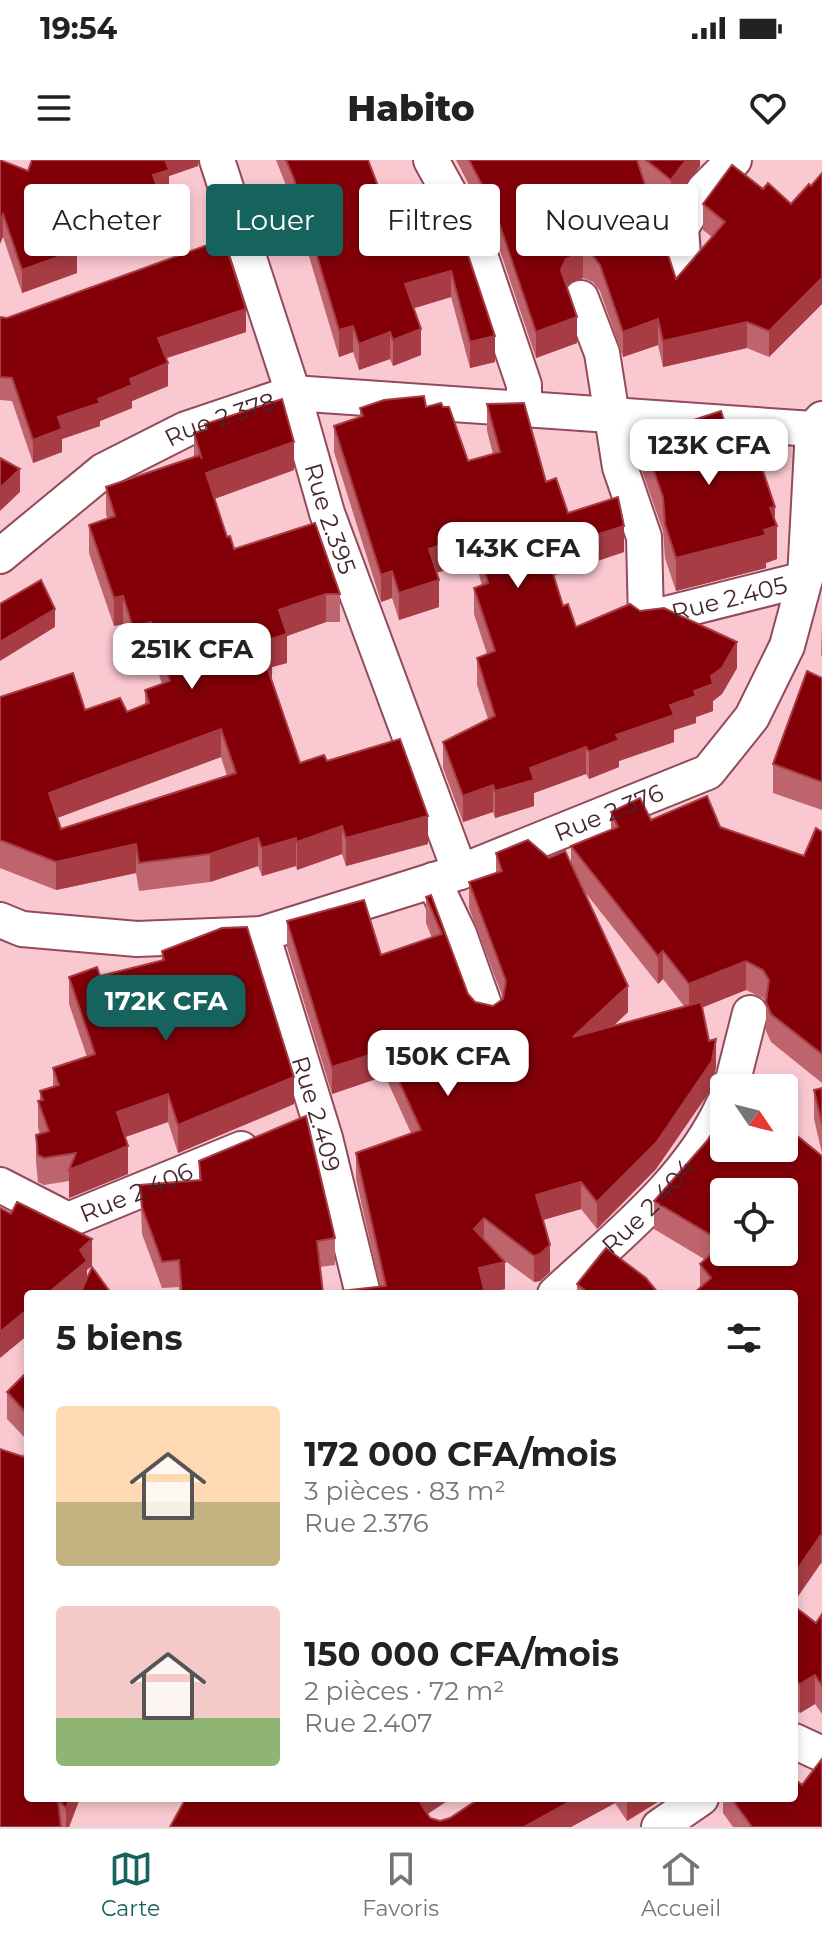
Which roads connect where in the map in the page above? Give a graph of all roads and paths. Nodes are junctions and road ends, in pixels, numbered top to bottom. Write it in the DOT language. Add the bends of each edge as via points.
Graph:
graph roads {
  1 [pos="217,160"];
  2 [pos="431,160"];
  3 [pos="734,160"];
  4 [pos="684,267"];
  5 [pos="581,298"];
  6 [pos="293,393"];
  7 [pos="524,409"];
  8 [pos="610,415"];
  9 [pos="818,424"];
  10 [pos="0,556"];
  11 [pos="805,579"];
  12 [pos="446,876"];
  13 [pos="0,920"];
  14 [pos="262,934"];
  15 [pos="487,1013"];
  16 [pos="750,1013"];
  17 [pos="735,1074"];
  18 [pos="294,1127"];
  19 [pos="710,1132"];
  20 [pos="0,1185"];
  21 [pos="362,1290"];
  22 [pos="559,1290"];
  23 [pos="798,1743"];
  24 [pos="822,1754"];
  25 [pos="695,1802"];
  26 [pos="659,1827"];
  1 -- 6 [label="street, Rue 2.395" via="227,239"];
  2 -- 7 [label="street" via="475,240 524,385"];
  3 -- 4 [label="street" via="704,190 681,228"];
  5 -- 8 [label="street, Rue 2.405" via="602,353"];
  6 -- 7 [label="street, Rue 2.378"];
  6 -- 10 [label="street, Rue 2.378" via="186,429 103,471"];
  6 -- 12 [label="street, Rue 2.395"];
  7 -- 8 [label="street, Rue 2.378"];
  8 -- 9 [label="street, Rue 2.378"];
  8 -- 11 [label="street, Rue 2.405" via="620,467 644,537 646,619"];
  9 -- 11 [label="street, Rue 2.376"];
  11 -- 12 [label="street, Rue 2.376" via="787,646 752,717 708,772"];
  12 -- 14 [label="street, Rue 2.376"];
  12 -- 15 [label="street, Rue 2.395" via="459,934"];
  13 -- 14 [label="street, Rue 2.376" via="22,929 137,939"];
  14 -- 18 [label="street, Rue 2.409"];
  16 -- 17 [label="street"];
  18 -- 20 [label="street, Rue 2.406" via="68,1220"];
  18 -- 21 [label="street, Rue 2.409" via="354,1246"];
  19 -- 22 [label="street, Rue 2.404" via="646,1208"];
  23 -- 24 [label="street"];
  25 -- 26 [label="street"];
}
